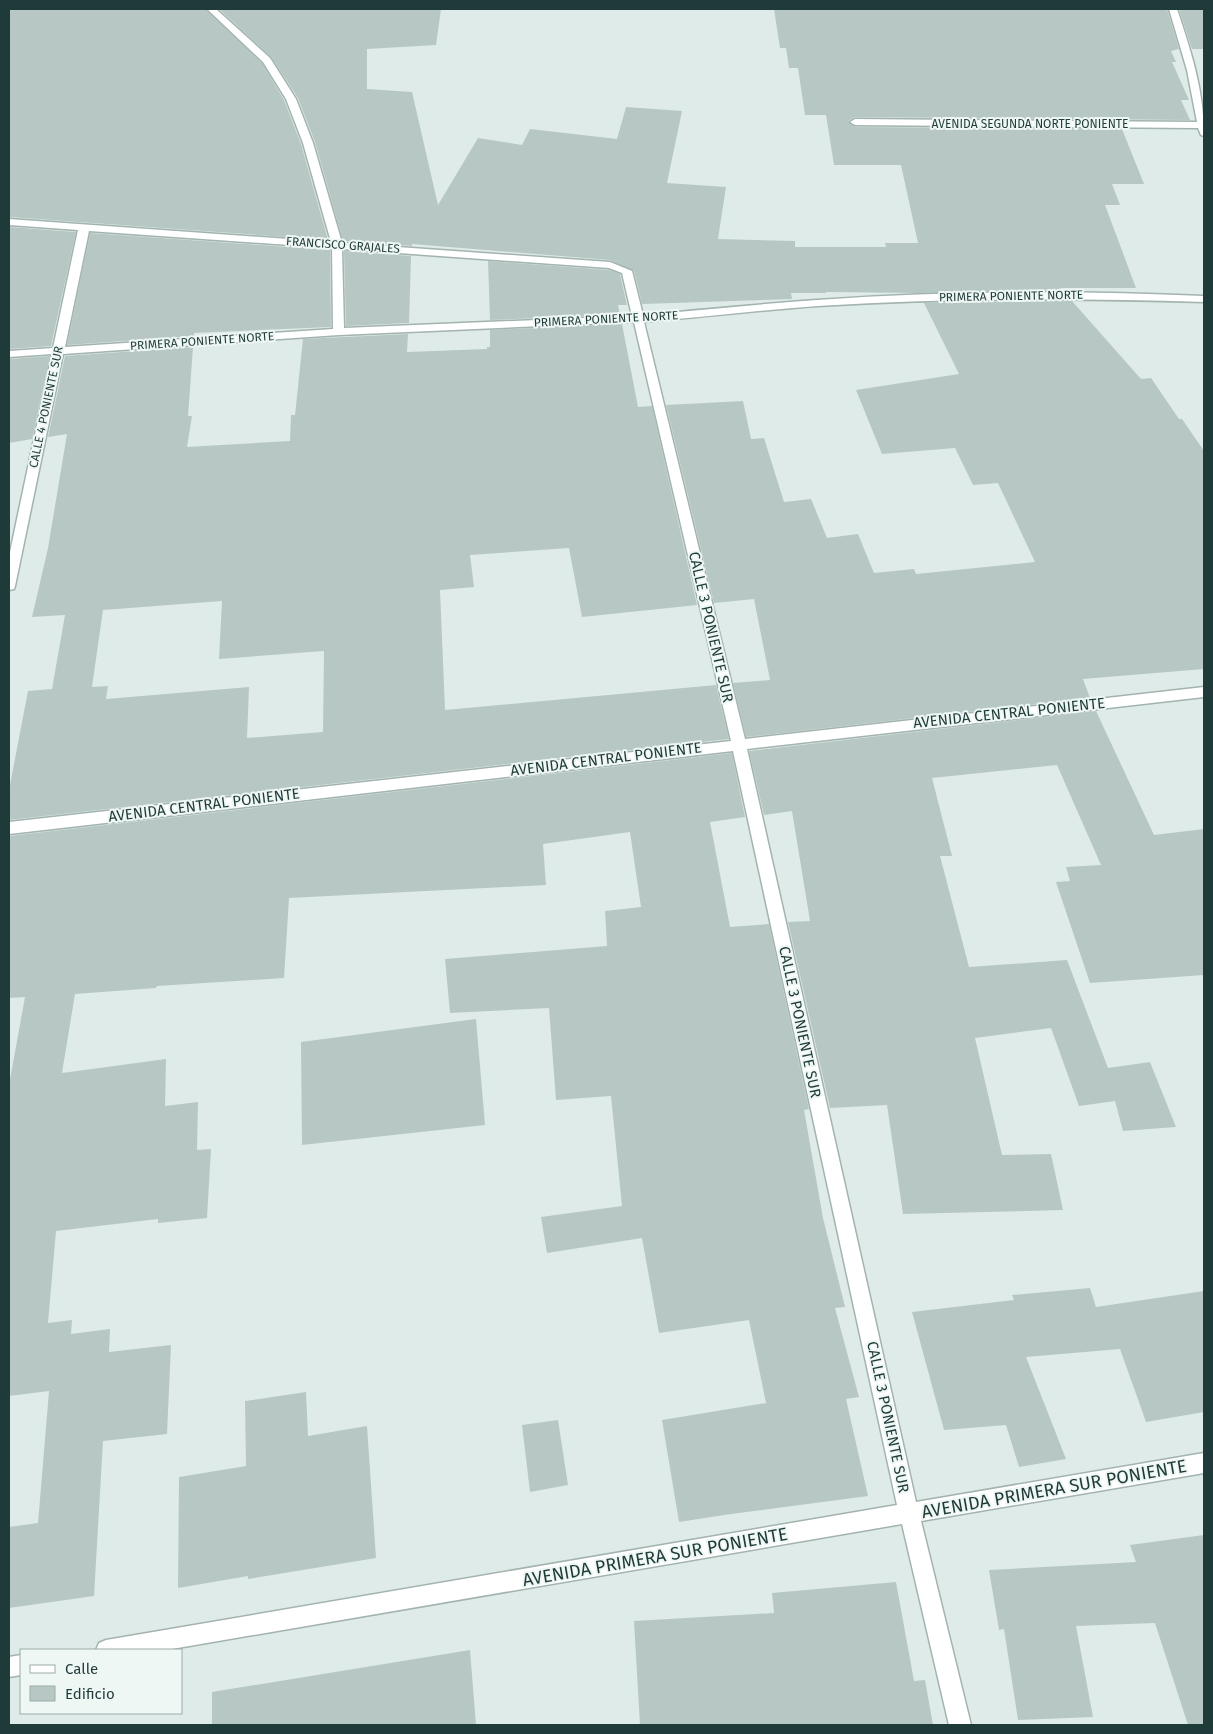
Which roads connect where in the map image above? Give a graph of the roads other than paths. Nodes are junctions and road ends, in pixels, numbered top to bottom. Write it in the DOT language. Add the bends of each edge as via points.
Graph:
graph roads {
  1 [pos="211,9"];
  2 [pos="1173,9"];
  3 [pos="855,122"];
  4 [pos="1203,125"];
  5 [pos="1204,136"];
  6 [pos="9,222"];
  7 [pos="84,228"];
  8 [pos="337,245"];
  9 [pos="1204,299"];
  10 [pos="638,319"];
  11 [pos="339,332"];
  12 [pos="58,351"];
  13 [pos="9,354"];
  14 [pos="9,586"];
  15 [pos="1204,692"];
  16 [pos="739,744"];
  17 [pos="9,828"];
  18 [pos="1204,1463"];
  19 [pos="909,1514"];
  20 [pos="112,1649"];
  21 [pos="960,1725"];
  1 -- 8 [label="street" via="268,60 291,99 308,143"];
  2 -- 4 [label="street" via="1192,70"];
  3 -- 4 [label="street, AVENIDA SEGUNDA NORTE PONIENTE"];
  4 -- 5 [label="street"];
  6 -- 7 [label="street, FRANCISCO GRAJALES"];
  7 -- 8 [label="street, FRANCISCO GRAJALES"];
  7 -- 12 [label="street, CALLE 4 PONIENTE SUR"];
  8 -- 10 [label="street, FRANCISCO GRAJALES" via="610,265 627,271"];
  8 -- 11 [label="street"];
  9 -- 10 [label="street, PRIMERA PONIENTE NORTE" via="1077,295 945,297 817,302"];
  10 -- 11 [label="street, PRIMERA PONIENTE NORTE"];
  10 -- 16 [label="street, CALLE 3 PONIENTE SUR"];
  11 -- 12 [label="street, PRIMERA PONIENTE NORTE"];
  12 -- 13 [label="street, PRIMERA PONIENTE NORTE"];
  12 -- 14 [label="street, CALLE 4 PONIENTE SUR"];
  15 -- 16 [label="street, AVENIDA CENTRAL PONIENTE"];
  16 -- 17 [label="street, AVENIDA CENTRAL PONIENTE"];
  16 -- 19 [label="street, CALLE 3 PONIENTE SUR"];
  18 -- 19 [label="street, AVENIDA PRIMERA SUR PONIENTE"];
  19 -- 20 [label="street, AVENIDA PRIMERA SUR PONIENTE"];
  19 -- 21 [label="street, CALLE 3 PONIENTE SUR"];
}
